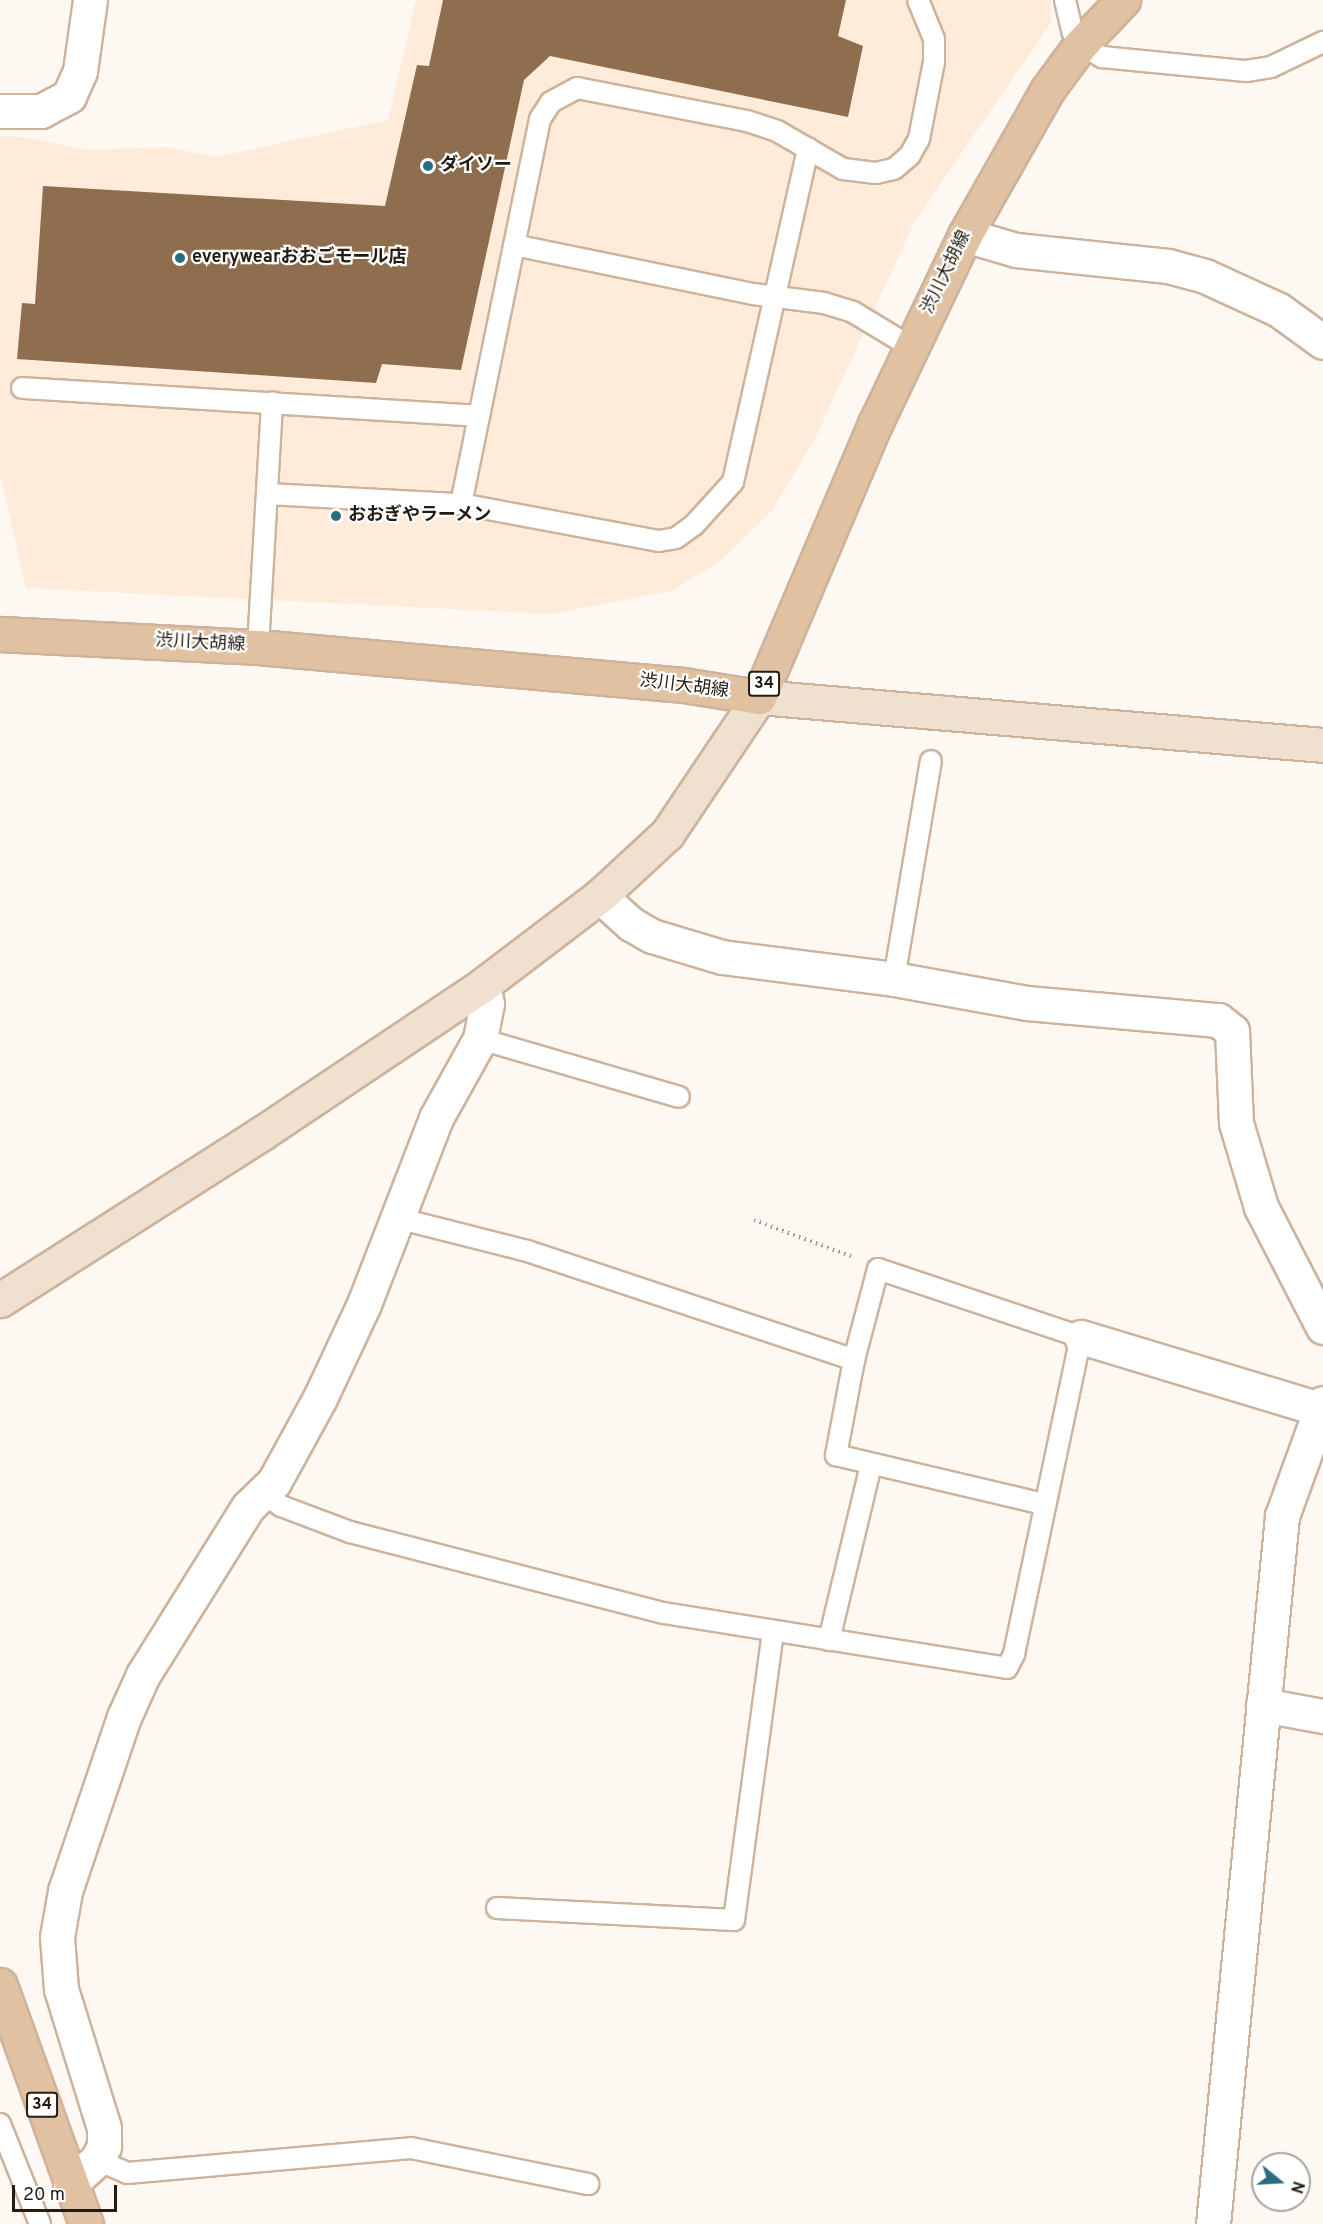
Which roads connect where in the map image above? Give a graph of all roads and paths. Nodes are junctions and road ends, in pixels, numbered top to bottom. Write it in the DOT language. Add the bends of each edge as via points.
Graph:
graph roads {
  1 [pos="90,0"];
  2 [pos="918,0"];
  3 [pos="1065,0"];
  4 [pos="1123,0"];
  5 [pos="1323,42"];
  6 [pos="1081,44"];
  7 [pos="0,111"];
  8 [pos="808,148"];
  9 [pos="965,235"];
  10 [pos="513,245"];
  11 [pos="774,296"];
  12 [pos="1323,342"];
  13 [pos="911,346"];
  14 [pos="22,388"];
  15 [pos="272,402"];
  16 [pos="479,416"];
  17 [pos="267,494"];
  18 [pos="461,504"];
  19 [pos="0,634"];
  20 [pos="258,647"];
  21 [pos="759,697"];
  22 [pos="1323,746"];
  23 [pos="931,761"];
  24 [pos="600,896"];
  25 [pos="894,980"];
  26 [pos="483,985"];
  27 [pos="480,1039"];
  28 [pos="678,1097"];
  29 [pos="397,1218"];
  30 [pos="754,1220"];
  31 [pos="879,1269"];
  32 [pos="0,1300"];
  33 [pos="1323,1327"];
  34 [pos="1081,1336"];
  35 [pos="854,1360"];
  36 [pos="1322,1406"];
  37 [pos="871,1465"];
  38 [pos="265,1494"];
  39 [pos="1043,1504"];
  40 [pos="773,1632"];
  41 [pos="829,1640"];
  42 [pos="1263,1705"];
  43 [pos="1323,1716"];
  44 [pos="497,1908"];
  45 [pos="0,1985"];
  46 [pos="0,2124"];
  47 [pos="97,2160"];
  48 [pos="70,2184"];
  49 [pos="588,2184"];
  50 [pos="40,2224"];
  51 [pos="86,2224"];
  52 [pos="1213,2224"];
  1 -- 7 [label="street" via="80,70 69,96 41,111"];
  2 -- 8 [label="lane" via="934,39 934,62 919,139 910,155 894,169 876,173 843,169"];
  3 -- 6 [label="lane" via="1066,16"];
  4 -- 6 [label="main road, 渋川大胡線 / 34"];
  5 -- 6 [label="lane" via="1271,67 1246,71 1102,57"];
  6 -- 9 [label="main road, 渋川大胡線 / 34" via="1014,144"];
  8 -- 10 [label="lane" via="747,121 577,88 551,102 540,119"];
  8 -- 11 [label="lane"];
  9 -- 12 [label="street" via="1016,250 1168,266 1205,276 1279,310"];
  9 -- 13 [label="main road, 渋川大胡線 / 34"];
  10 -- 11 [label="lane"];
  10 -- 16 [label="lane"];
  11 -- 13 [label="lane" via="853,312"];
  11 -- 18 [label="lane" via="733,482 728,493 685,531 659,541"];
  13 -- 21 [label="main road, 渋川大胡線 / 34"];
  14 -- 15 [label="lane"];
  15 -- 16 [label="lane"];
  15 -- 17 [label="lane"];
  16 -- 18 [label="lane"];
  17 -- 18 [label="lane"];
  17 -- 20 [label="lane"];
  19 -- 20 [label="main road, 渋川大胡線 / 34"];
  20 -- 21 [label="main road, 渋川大胡線 / 34" via="683,685"];
  21 -- 22 [label="street"];
  21 -- 24 [label="street" via="667,834"];
  23 -- 25 [label="lane"];
  24 -- 25 [label="street" via="631,924 682,948 732,959"];
  24 -- 26 [label="street"];
  25 -- 33 [label="street" via="1036,1004 1218,1020 1232,1031 1236,1123 1261,1207"];
  26 -- 27 [label="street" via="487,1004"];
  26 -- 32 [label="street" via="262,1133"];
  27 -- 28 [label="lane"];
  27 -- 29 [label="street" via="436,1118"];
  29 -- 35 [label="lane" via="527,1251"];
  29 -- 38 [label="street" via="364,1304 320,1398"];
  30 -- 31 [label="path"];
  31 -- 34 [label="lane"];
  31 -- 35 [label="lane"];
  34 -- 36 [label="street"];
  34 -- 39 [label="lane"];
  35 -- 37 [label="lane" via="836,1455"];
  36 -- 42 [label="street" via="1282,1516"];
  37 -- 39 [label="lane"];
  37 -- 41 [label="lane"];
  38 -- 40 [label="lane" via="322,1523 413,1551 664,1613"];
  38 -- 47 [label="street" via="248,1507 143,1675 124,1717 65,1891 56,1960 69,2019 104,2128 104,2146"];
  39 -- 41 [label="lane" via="1014,1654 1007,1668"];
  40 -- 41 [label="lane"];
  40 -- 44 [label="lane" via="734,1920"];
  42 -- 43 [label="street"];
  42 -- 52 [label="street"];
  45 -- 48 [label="main road, 34"];
  46 -- 50 [label="lane"];
  47 -- 48 [label="street"];
  47 -- 49 [label="lane" via="127,2173 411,2148"];
  48 -- 51 [label="main road, 34"];
}
